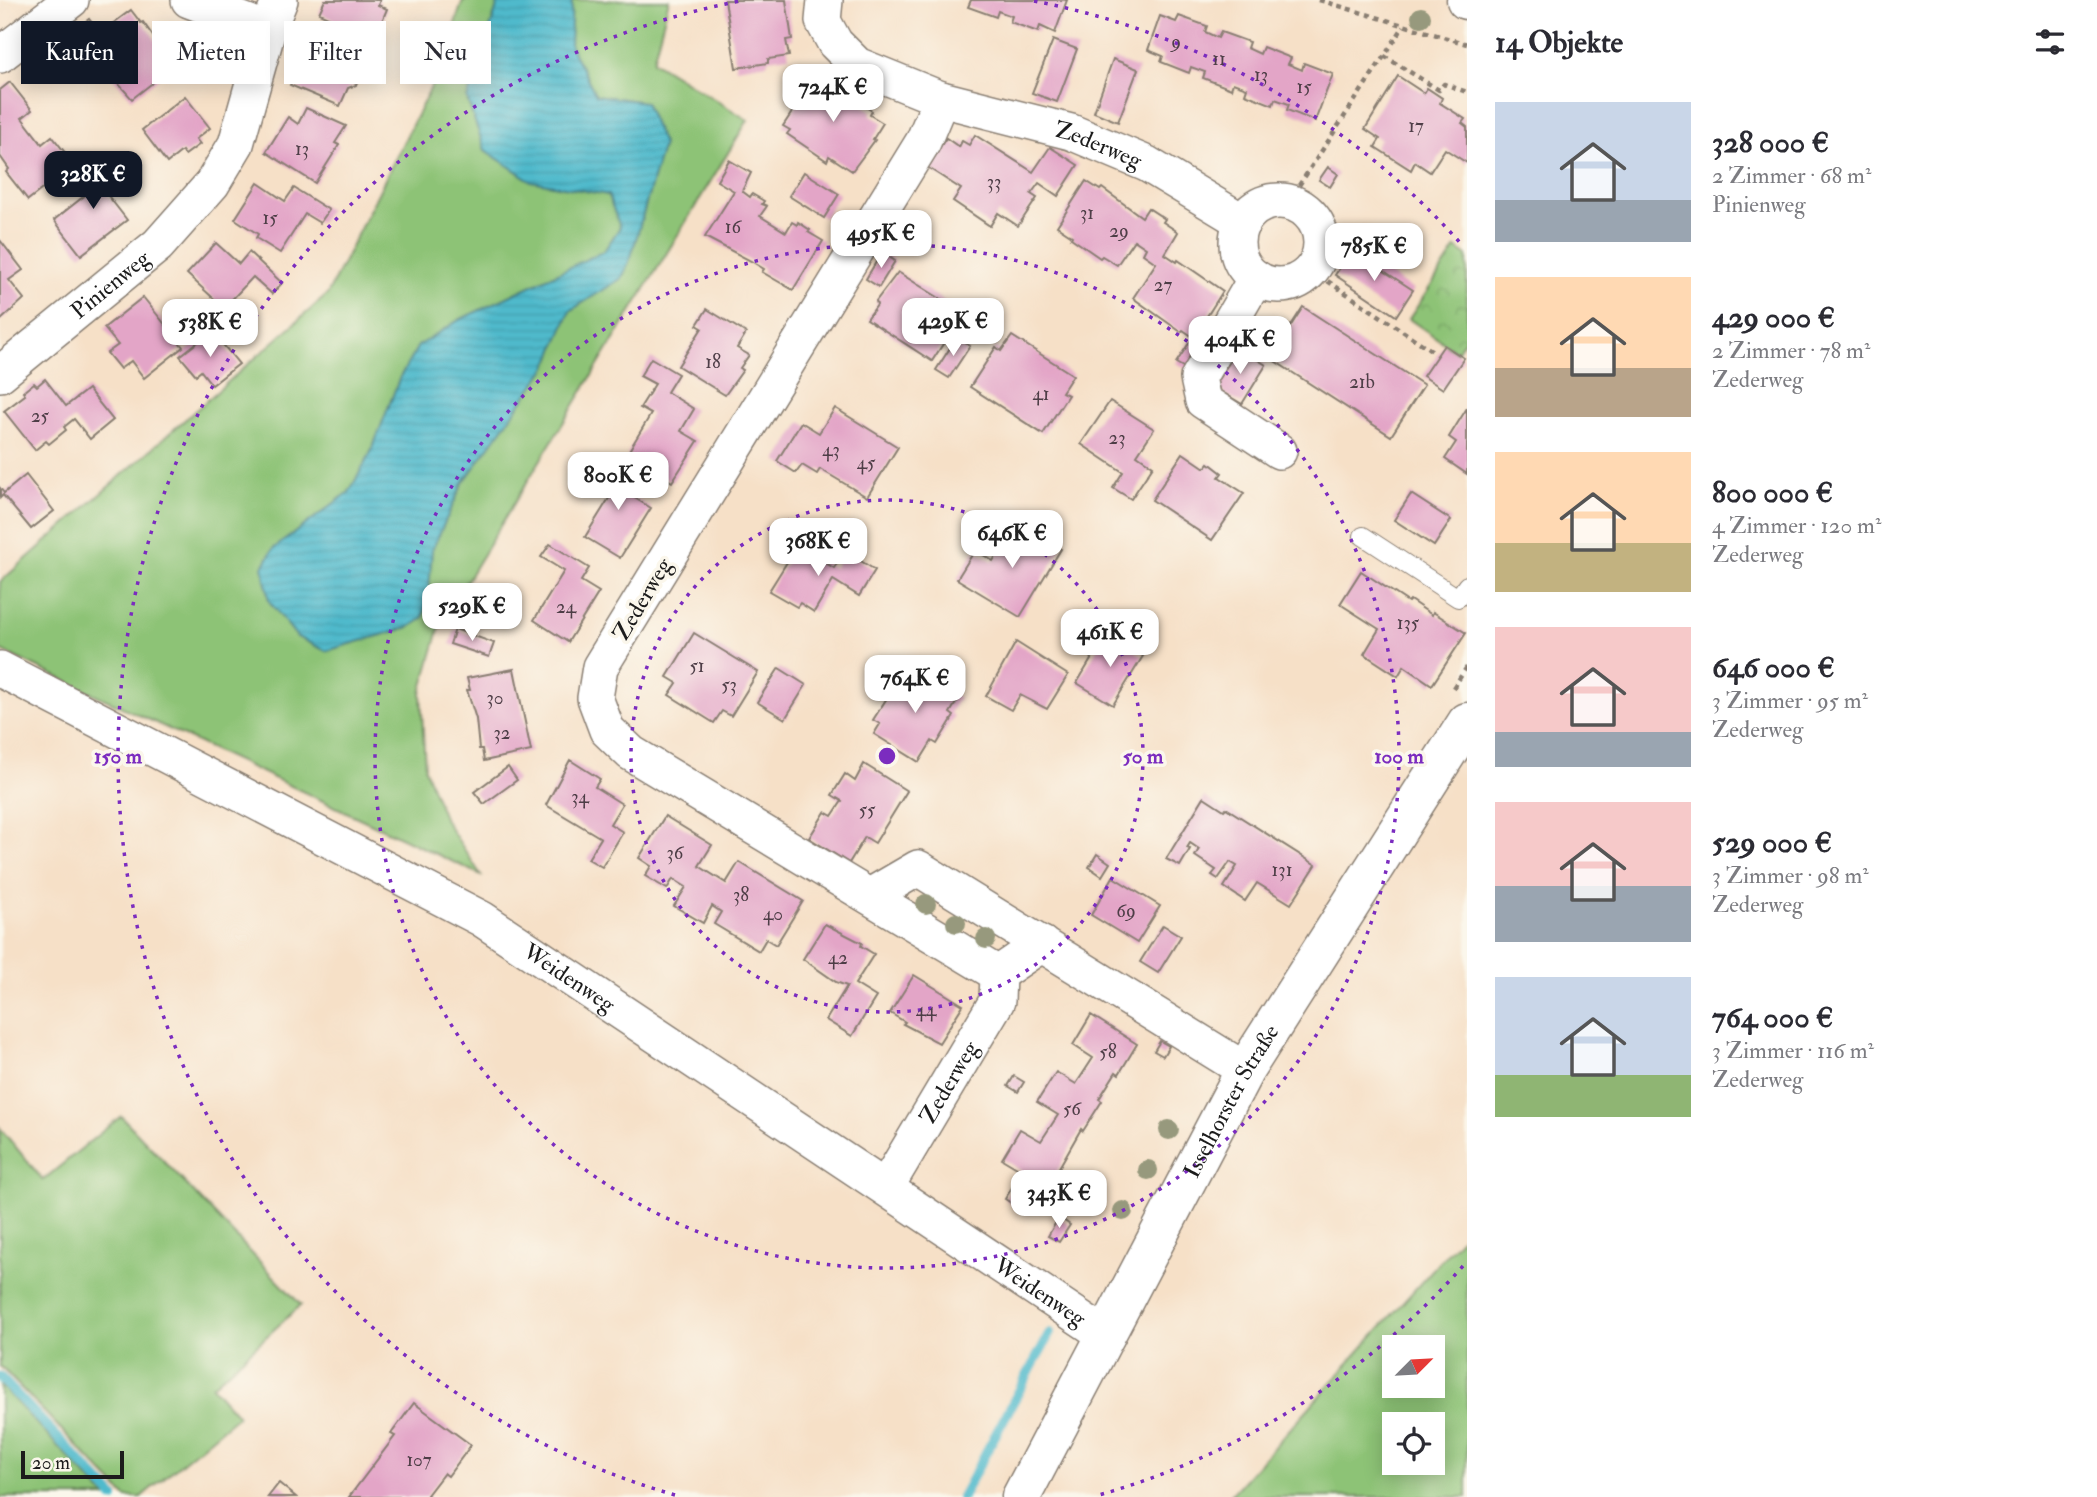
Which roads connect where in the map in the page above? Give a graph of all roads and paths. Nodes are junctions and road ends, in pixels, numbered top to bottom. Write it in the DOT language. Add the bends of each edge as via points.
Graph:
graph roads {
  1 [pos="71,0"];
  2 [pos="189,0"];
  3 [pos="825,0"];
  4 [pos="1318,0"];
  5 [pos="274,15"];
  6 [pos="1404,26"];
  7 [pos="1467,44"];
  8 [pos="0,55"];
  9 [pos="1384,56"];
  10 [pos="1467,92"];
  11 [pos="941,99"];
  12 [pos="1288,202"];
  13 [pos="1243,222"];
  14 [pos="1311,270"];
  15 [pos="1256,278"];
  16 [pos="1434,352"];
  17 [pos="0,374"];
  18 [pos="1279,451"];
  19 [pos="1363,536"];
  20 [pos="1467,585"];
  21 [pos="0,669"];
  22 [pos="1467,722"];
  23 [pos="870,896"];
  24 [pos="1042,944"];
  25 [pos="998,974"];
  26 [pos="1245,1070"];
  27 [pos="886,1187"];
  28 [pos="1107,1336"];
  29 [pos="1021,1497"];
  1 -- 8 [label="street"];
  2 -- 5 [label="street, Pinienweg"];
  3 -- 11 [label="street, Zederweg" via="824,21 829,32 857,65"];
  4 -- 6 [label="path"];
  5 -- 17 [label="street, Pinienweg" via="236,144 212,184 158,245"];
  6 -- 7 [label="path"];
  6 -- 9 [label="path"];
  9 -- 10 [label="path" via="1439,90 1444,84"];
  9 -- 12 [label="path"];
  11 -- 13 [label="street, Zederweg" via="1071,132 1147,164"];
  11 -- 23 [label="street, Zederweg" via="923,142 600,667 595,698 607,730 631,753"];
  12 -- 13 [label="street" via="1269,201 1256,207"];
  12 -- 14 [label="street" via="1308,211 1321,236"];
  13 -- 15 [label="street" via="1237,243 1239,256"];
  14 -- 15 [label="street" via="1296,282 1282,285"];
  14 -- 16 [label="path"];
  15 -- 18 [label="street" via="1198,378 1203,401"];
  19 -- 20 [label="lane" via="1458,598"];
  21 -- 27 [label="street, Weidenweg" via="482,919"];
  22 -- 26 [label="street, Isselhorster Straße"];
  23 -- 24 [label="street" via="918,868"];
  23 -- 25 [label="street, Zederweg"];
  24 -- 25 [label="street"];
  24 -- 26 [label="street"];
  25 -- 27 [label="street, Zederweg" via="997,1001"];
  26 -- 28 [label="street, Isselhorster Straße"];
  27 -- 28 [label="street, Weidenweg"];
  28 -- 29 [label="street, Isselhorster Straße"];
}
